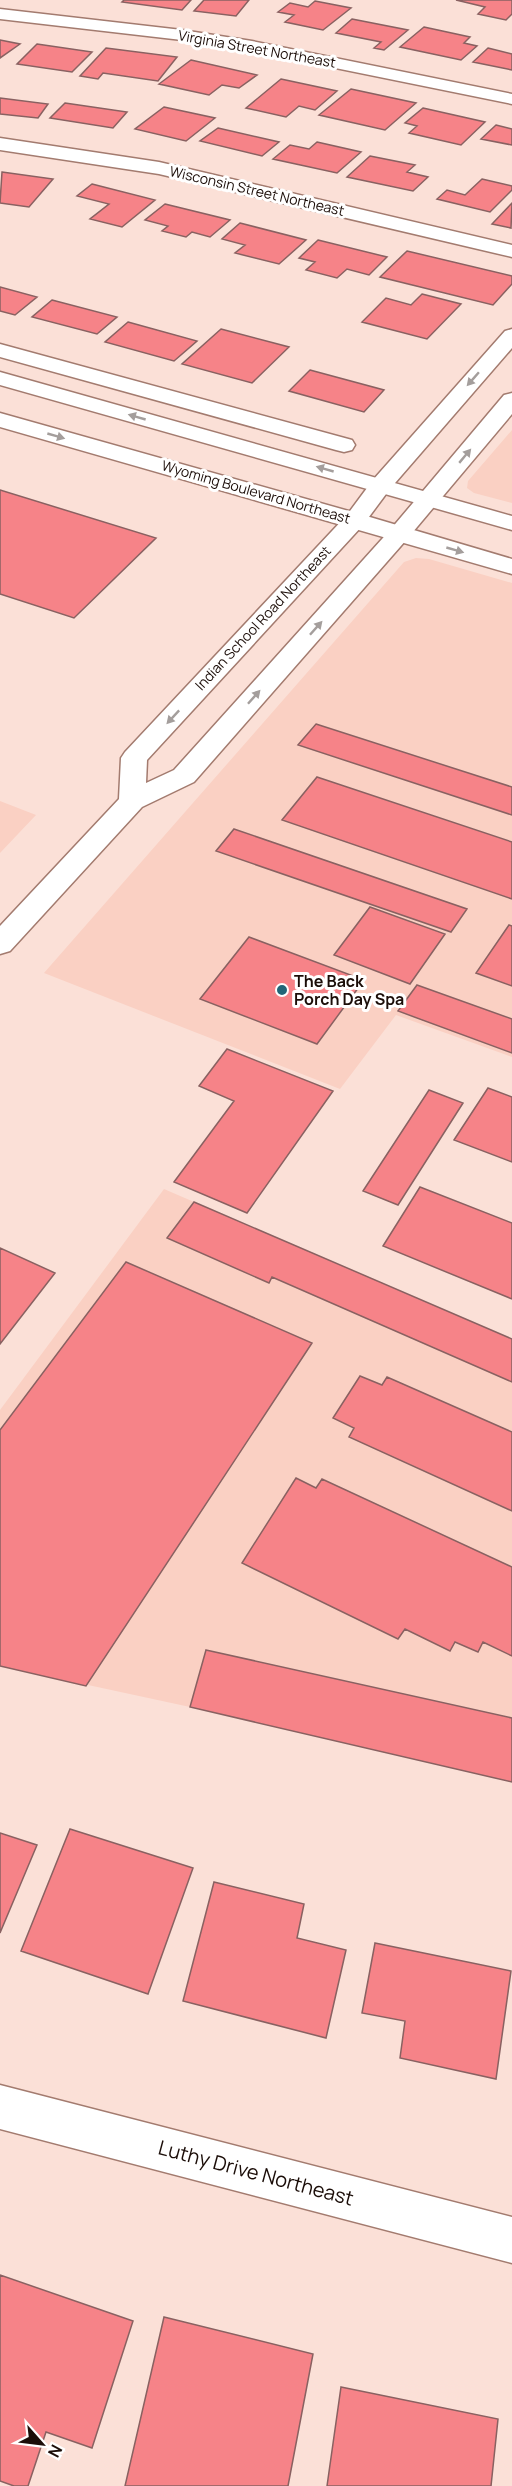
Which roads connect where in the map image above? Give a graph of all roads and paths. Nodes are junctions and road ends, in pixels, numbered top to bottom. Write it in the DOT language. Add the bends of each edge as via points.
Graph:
graph roads {
  1 [pos="0,14"];
  2 [pos="512,99"];
  3 [pos="0,144"];
  4 [pos="512,251"];
  5 [pos="512,334"];
  6 [pos="0,350"];
  7 [pos="0,378"];
  8 [pos="512,400"];
  9 [pos="0,420"];
  10 [pos="345,445"];
  11 [pos="381,485"];
  12 [pos="428,501"];
  13 [pos="355,520"];
  14 [pos="512,523"];
  15 [pos="399,534"];
  16 [pos="512,567"];
  17 [pos="132,801"];
  18 [pos="0,944"];
  19 [pos="0,2107"];
  20 [pos="512,2240"];
  1 -- 2 [label="street, Virginia Street Northeast" via="252,46"];
  3 -- 4 [label="street, Wisconsin Street Northeast" via="159,168"];
  5 -- 11 [label="street, Indian School Road Northeast, one-way"];
  6 -- 10 [label="street"];
  11 -- 7 [label="street, one-way"];
  12 -- 8 [label="street, one-way"];
  9 -- 13 [label="street, Wyoming Boulevard Northeast, one-way"];
  11 -- 12 [label="street"];
  11 -- 13 [label="street, Indian School Road Northeast"];
  12 -- 14 [label="street"];
  12 -- 15 [label="street"];
  13 -- 15 [label="street, Wyoming Boulevard Northeast"];
  13 -- 17 [label="street, Indian School Road Northeast, one-way" via="134,758"];
  15 -- 16 [label="street, Wyoming Boulevard Northeast, one-way"];
  17 -- 15 [label="street, one-way" via="184,776"];
  17 -- 18 [label="street"];
  19 -- 20 [label="street, Luthy Drive Northeast"];
}
